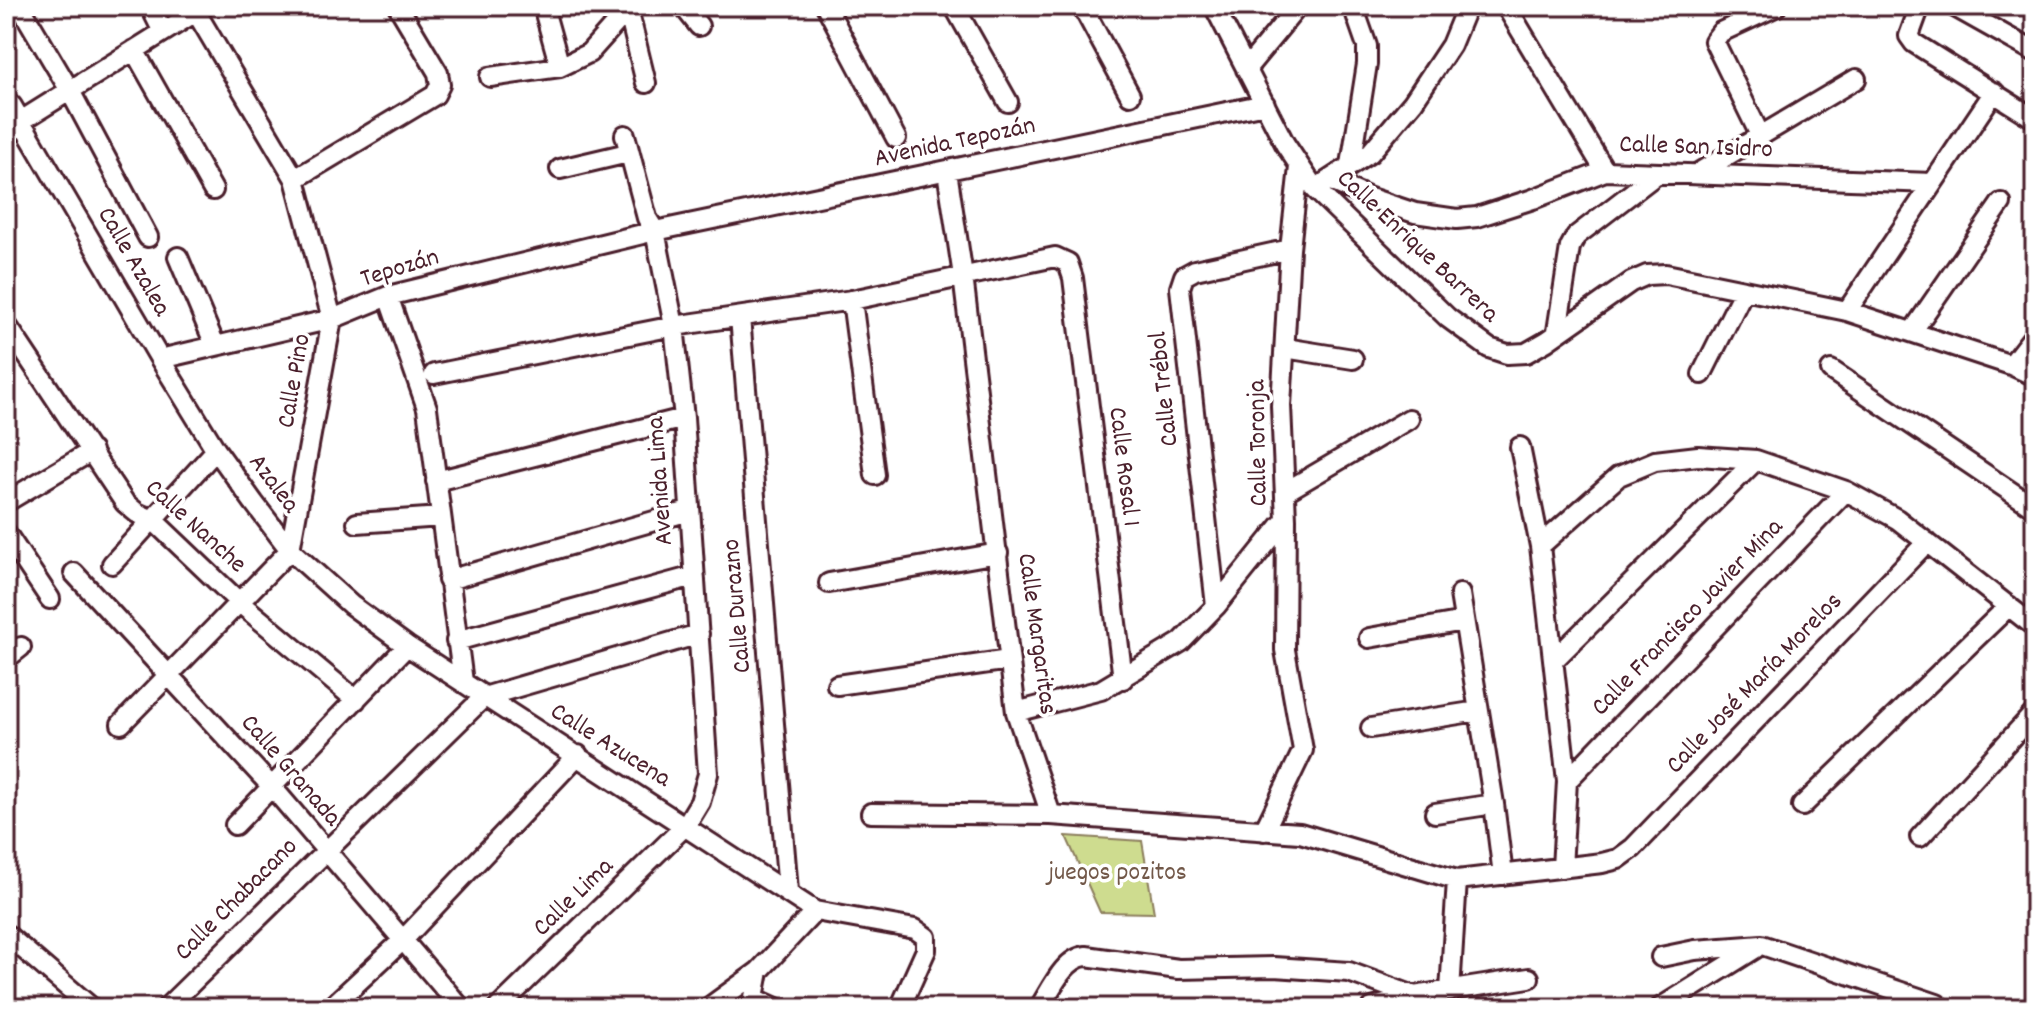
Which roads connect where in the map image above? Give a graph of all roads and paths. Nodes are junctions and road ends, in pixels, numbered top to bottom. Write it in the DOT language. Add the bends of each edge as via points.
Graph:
graph roads {
  1 [pos="20,6"];
  2 [pos="150,6"];
  3 [pos="398,6"];
  4 [pos="543,6"];
  5 [pos="683,6"];
  6 [pos="826,6"];
  7 [pos="954,6"];
  8 [pos="1082,6"];
  9 [pos="1214,6"];
  10 [pos="1298,6"];
  11 [pos="1353,6"];
  12 [pos="1467,6"];
  13 [pos="1506,6"];
  14 [pos="1777,6"];
  15 [pos="1920,6"];
  16 [pos="1953,6"];
  17 [pos="630,8"];
  18 [pos="201,9"];
  19 [pos="699,26"];
  20 [pos="163,32"];
  21 [pos="134,50"];
  22 [pos="2035,52"];
  23 [pos="560,67"];
  24 [pos="1246,69"];
  25 [pos="490,77"];
  26 [pos="1856,79"];
  27 [pos="646,83"];
  28 [pos="69,89"];
  29 [pos="1994,92"];
  30 [pos="1130,95"];
  31 [pos="6,100"];
  32 [pos="1008,102"];
  33 [pos="1265,104"];
  34 [pos="2035,119"];
  35 [pos="21,121"];
  36 [pos="1760,135"];
  37 [pos="6,138"];
  38 [pos="896,138"];
  39 [pos="1351,165"];
  40 [pos="1299,167"];
  41 [pos="560,169"];
  42 [pos="947,171"];
  43 [pos="1605,171"];
  44 [pos="1658,173"];
  45 [pos="1698,173"];
  46 [pos="295,179"];
  47 [pos="1932,183"];
  48 [pos="1322,185"];
  49 [pos="213,190"];
  50 [pos="2001,203"];
  51 [pos="655,231"];
  52 [pos="148,237"];
  53 [pos="1290,249"];
  54 [pos="178,257"];
  55 [pos="963,276"];
  56 [pos="1744,290"];
  57 [pos="388,296"];
  58 [pos="852,300"];
  59 [pos="1847,311"];
  60 [pos="740,317"];
  61 [pos="332,319"];
  62 [pos="6,324"];
  63 [pos="674,326"];
  64 [pos="1557,331"];
  65 [pos="1912,332"];
  66 [pos="2035,334"];
  67 [pos="215,345"];
  68 [pos="1285,348"];
  69 [pos="160,359"];
  70 [pos="1353,359"];
  71 [pos="2011,365"];
  72 [pos="1831,370"];
  73 [pos="434,374"];
  74 [pos="1702,374"];
  75 [pos="2035,376"];
  76 [pos="684,418"];
  77 [pos="1409,419"];
  78 [pos="1520,447"];
  79 [pos="216,450"];
  80 [pos="92,451"];
  81 [pos="1756,460"];
  82 [pos="875,475"];
  83 [pos="436,481"];
  84 [pos="1846,491"];
  85 [pos="1285,492"];
  86 [pos="6,502"];
  87 [pos="2035,508"];
  88 [pos="689,511"];
  89 [pos="441,517"];
  90 [pos="1286,519"];
  91 [pos="153,520"];
  92 [pos="357,523"];
  93 [pos="6,533"];
  94 [pos="1927,542"];
  95 [pos="1540,546"];
  96 [pos="290,550"];
  97 [pos="998,553"];
  98 [pos="112,564"];
  99 [pos="74,573"];
  100 [pos="694,576"];
  101 [pos="448,580"];
  102 [pos="829,583"];
  103 [pos="1460,594"];
  104 [pos="50,599"];
  105 [pos="240,603"];
  106 [pos="1216,606"];
  107 [pos="2009,606"];
  108 [pos="1464,621"];
  109 [pos="2035,627"];
  110 [pos="699,634"];
  111 [pos="1369,638"];
  112 [pos="456,641"];
  113 [pos="407,646"];
  114 [pos="1555,659"];
  115 [pos="1009,660"];
  116 [pos="169,674"];
  117 [pos="1123,679"];
  118 [pos="463,682"];
  119 [pos="837,685"];
  120 [pos="484,697"];
  121 [pos="356,700"];
  122 [pos="1478,711"];
  123 [pos="1016,712"];
  124 [pos="2035,712"];
  125 [pos="121,724"];
  126 [pos="1371,728"];
  127 [pos="578,755"];
  128 [pos="1567,781"];
  129 [pos="272,787"];
  130 [pos="1494,804"];
  131 [pos="1802,806"];
  132 [pos="871,813"];
  133 [pos="1435,813"];
  134 [pos="1051,815"];
  135 [pos="235,825"];
  136 [pos="686,825"];
  137 [pos="1264,831"];
  138 [pos="1920,837"];
  139 [pos="325,850"];
  140 [pos="1562,868"];
  141 [pos="1503,875"];
  142 [pos="1457,880"];
  143 [pos="788,891"];
  144 [pos="815,911"];
  145 [pos="6,934"];
  146 [pos="403,940"];
  147 [pos="1762,945"];
  148 [pos="1661,957"];
  149 [pos="759,971"];
  150 [pos="1529,978"];
  151 [pos="1450,991"];
  152 [pos="1414,996"];
  153 [pos="753,1003"];
  154 [pos="1670,1006"];
  155 [pos="1042,1007"];
  156 [pos="1937,1007"];
  157 [pos="92,1008"];
  158 [pos="166,1008"];
  159 [pos="330,1008"];
  160 [pos="461,1008"];
  161 [pos="498,1008"];
  162 [pos="708,1008"];
  163 [pos="776,1008"];
  164 [pos="900,1008"];
  165 [pos="1372,1008"];
  1 -- 28 [label="street"];
  2 -- 20 [label="street"];
  3 -- 46 [label="street" via="438,73 435,95"];
  4 -- 23 [label="street"];
  5 -- 19 [label="street"];
  6 -- 38 [label="street"];
  7 -- 32 [label="street"];
  8 -- 30 [label="street"];
  9 -- 24 [label="street, Calle Enrique Barrera"];
  10 -- 24 [label="street"];
  11 -- 39 [label="street" via="1367,46 1367,64"];
  12 -- 39 [label="street" via="1451,45 1413,102 1370,153"];
  13 -- 43 [label="street"];
  14 -- 36 [label="street" via="1721,32 1714,41"];
  15 -- 29 [label="street" via="1910,40"];
  16 -- 22 [label="street"];
  17 -- 23 [label="street" via="589,53"];
  17 -- 27 [label="street"];
  18 -- 20 [label="street"];
  18 -- 46 [label="street, Calle Pino"];
  20 -- 21 [label="street"];
  21 -- 28 [label="street"];
  21 -- 49 [label="street"];
  23 -- 25 [label="street"];
  24 -- 33 [label="street, Calle Enrique Barrera"];
  26 -- 36 [label="street"];
  28 -- 35 [label="street"];
  28 -- 52 [label="street"];
  29 -- 34 [label="street"];
  29 -- 47 [label="street"];
  31 -- 35 [label="street, Calle Azalea"];
  33 -- 40 [label="street, Calle Enrique Barrera"];
  33 -- 42 [label="street, Avenida Tepozán"];
  35 -- 37 [label="street"];
  35 -- 69 [label="street, Calle Azalea"];
  36 -- 45 [label="street"];
  39 -- 48 [label="street"];
  40 -- 48 [label="street, Calle Enrique Barrera"];
  40 -- 53 [label="street, Calle Toronja"];
  41 -- 51 [label="street, Avenida Lima" via="626,144"];
  42 -- 51 [label="street, Avenida Tepozán"];
  42 -- 55 [label="street, Calle Margaritas"];
  43 -- 44 [label="street, Calle San Isidro"];
  43 -- 48 [label="street, Calle San Isidro" via="1533,199 1457,219 1415,213"];
  44 -- 45 [label="street, Calle San Isidro"];
  44 -- 64 [label="street" via="1576,236"];
  45 -- 47 [label="street, Calle San Isidro"];
  46 -- 61 [label="street, Calle Pino"];
  47 -- 59 [label="street"];
  48 -- 64 [label="street, Calle Enrique Barrera" via="1448,318 1489,348 1526,353"];
  50 -- 65 [label="street"];
  51 -- 57 [label="street, Tepozán"];
  51 -- 63 [label="street, Avenida Lima"];
  53 -- 68 [label="street, Calle Toronja"];
  53 -- 106 [label="street, Calle Trébol" via="1195,270 1184,276 1180,288"];
  54 -- 67 [label="street"];
  55 -- 58 [label="street"];
  55 -- 97 [label="street, Calle Margaritas"];
  55 -- 117 [label="street, Calle Rosal 1" via="1055,257 1068,263"];
  56 -- 59 [label="street, Calle Enrique Barrera"];
  56 -- 64 [label="street, Calle Enrique Barrera" via="1647,275"];
  56 -- 74 [label="street"];
  57 -- 61 [label="street, Tepozán"];
  57 -- 83 [label="street" via="427,408"];
  58 -- 60 [label="street"];
  58 -- 82 [label="street"];
  59 -- 65 [label="street, Calle Enrique Barrera"];
  60 -- 63 [label="street"];
  60 -- 143 [label="street, Calle Durazno"];
  61 -- 67 [label="street, Tepozán"];
  61 -- 96 [label="street, Calle Pino"];
  62 -- 80 [label="street, Calle Nanche"];
  63 -- 73 [label="street"];
  63 -- 76 [label="street, Avenida Lima"];
  65 -- 71 [label="street, Calle Enrique Barrera"];
  66 -- 71 [label="street"];
  67 -- 69 [label="street, Tepozán"];
  68 -- 70 [label="street"];
  68 -- 85 [label="street, Calle Toronja"];
  69 -- 79 [label="street, Calle Azalea"];
  71 -- 75 [label="street, Calle Enrique Barrera"];
  72 -- 87 [label="street"];
  76 -- 83 [label="street"];
  76 -- 88 [label="street, Avenida Lima"];
  77 -- 85 [label="street"];
  78 -- 95 [label="street"];
  79 -- 91 [label="street"];
  79 -- 96 [label="street, Azalea"];
  80 -- 86 [label="street"];
  80 -- 91 [label="street, Calle Nanche" via="125,503"];
  81 -- 84 [label="street"];
  81 -- 95 [label="street" via="1698,456 1655,461 1619,476"];
  81 -- 114 [label="street"];
  83 -- 89 [label="street"];
  84 -- 94 [label="street"];
  84 -- 128 [label="street, Calle Francisco Javier Mina"];
  85 -- 90 [label="street, Calle Toronja"];
  88 -- 100 [label="street, Avenida Lima"];
  88 -- 101 [label="street"];
  89 -- 92 [label="street"];
  89 -- 101 [label="street"];
  90 -- 106 [label="street, Calle Toronja"];
  90 -- 137 [label="street" via="1285,650 1303,750"];
  91 -- 98 [label="street"];
  91 -- 105 [label="street, Calle Nanche"];
  93 -- 104 [label="street"];
  94 -- 107 [label="street"];
  94 -- 140 [label="street, Calle José María Morelos" via="1644,837 1618,859"];
  95 -- 114 [label="street"];
  96 -- 105 [label="street"];
  96 -- 113 [label="street, Calle Azucena"];
  97 -- 102 [label="street"];
  97 -- 115 [label="street, Calle Margaritas"];
  99 -- 116 [label="street, Calle Granada"];
  100 -- 110 [label="street, Avenida Lima"];
  100 -- 112 [label="street"];
  101 -- 112 [label="street"];
  103 -- 108 [label="street"];
  105 -- 116 [label="street"];
  105 -- 121 [label="street, Calle Nanche"];
  106 -- 117 [label="street, Calle Toronja" via="1181,642"];
  107 -- 109 [label="street"];
  107 -- 131 [label="street"];
  108 -- 111 [label="street"];
  108 -- 122 [label="street"];
  110 -- 120 [label="street"];
  110 -- 136 [label="street, Avenida Lima" via="708,774"];
  112 -- 118 [label="street"];
  113 -- 118 [label="street, Calle Azucena"];
  113 -- 121 [label="street"];
  114 -- 128 [label="street"];
  115 -- 119 [label="street"];
  115 -- 123 [label="street, Calle Margaritas"];
  116 -- 125 [label="street"];
  116 -- 129 [label="street, Calle Granada"];
  117 -- 123 [label="street, Calle Toronja" via="1101,690"];
  118 -- 120 [label="street, Calle Azucena"];
  120 -- 127 [label="street, Calle Azucena"];
  120 -- 139 [label="street, Calle Chabacano"];
  121 -- 129 [label="street"];
  122 -- 126 [label="street"];
  122 -- 130 [label="street"];
  123 -- 134 [label="street, Calle Margaritas"];
  124 -- 138 [label="street"];
  127 -- 136 [label="street, Calle Azucena"];
  127 -- 146 [label="street"];
  128 -- 140 [label="street"];
  129 -- 135 [label="street"];
  129 -- 139 [label="street, Calle Granada"];
  130 -- 133 [label="street"];
  130 -- 141 [label="street"];
  132 -- 134 [label="street"];
  134 -- 137 [label="street"];
  136 -- 143 [label="street, Calle Azucena"];
  136 -- 161 [label="street, Calle Lima"];
  137 -- 142 [label="street" via="1300,833"];
  139 -- 146 [label="street, Calle Granada"];
  139 -- 158 [label="street, Calle Chabacano"];
  140 -- 141 [label="street"];
  141 -- 142 [label="street"];
  142 -- 151 [label="street"];
  143 -- 144 [label="street, Calle Azucena"];
  144 -- 149 [label="street"];
  144 -- 164 [label="street, Calle Azucena" via="915,929 926,937 926,950"];
  145 -- 157 [label="street"];
  146 -- 159 [label="street"];
  146 -- 160 [label="street, Calle Granada"];
  147 -- 148 [label="street"];
  147 -- 154 [label="street"];
  147 -- 156 [label="street"];
  149 -- 153 [label="street"];
  149 -- 162 [label="street"];
  150 -- 151 [label="street"];
  151 -- 152 [label="street"];
  152 -- 155 [label="street" via="1349,972 1178,969 1086,956 1067,966"];
  152 -- 165 [label="street"];
  153 -- 163 [label="street"];
}
